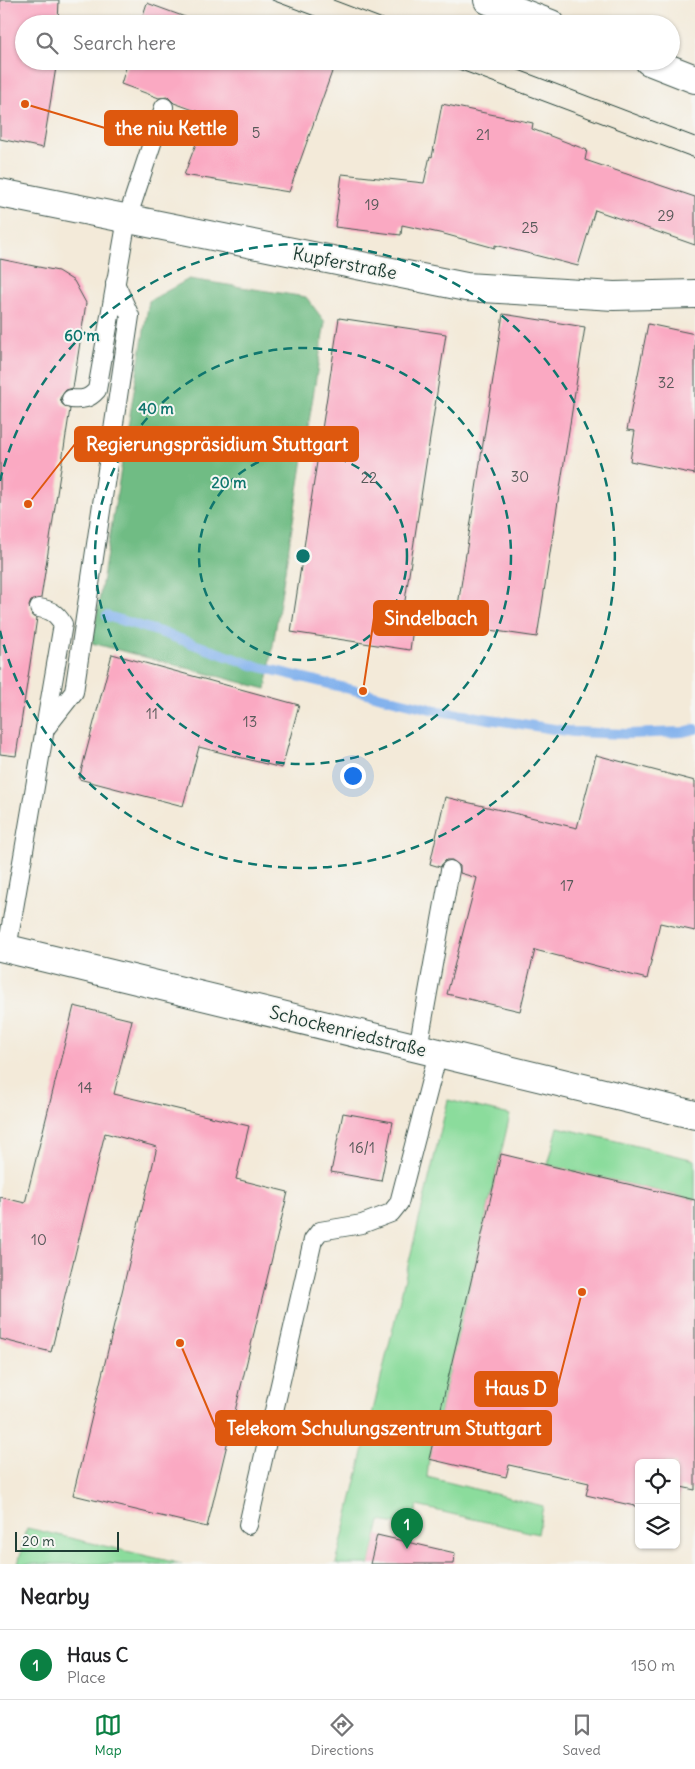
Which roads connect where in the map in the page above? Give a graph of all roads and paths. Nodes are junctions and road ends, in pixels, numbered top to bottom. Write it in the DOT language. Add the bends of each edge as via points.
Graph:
graph roads {
  1 [pos="488,0"];
  2 [pos="527,15"];
  3 [pos="672,70"];
  4 [pos="695,79"];
  5 [pos="164,107"];
  6 [pos="0,193"];
  7 [pos="127,219"];
  8 [pos="115,283"];
  9 [pos="695,294"];
  10 [pos="71,399"];
  11 [pos="39,608"];
  12 [pos="45,728"];
  13 [pos="450,870"];
  14 [pos="4,948"];
  15 [pos="428,1050"];
  16 [pos="695,1115"];
  17 [pos="248,1525"];
  1 -- 2 [label="street"];
  3 -- 4 [label="street"];
  5 -- 7 [label="lane"];
  6 -- 7 [label="street, Kupferstraße"];
  7 -- 8 [label="lane"];
  7 -- 9 [label="street, Kupferstraße" via="466,287 614,296"];
  8 -- 10 [label="lane" via="97,390 91,397"];
  8 -- 12 [label="lane" via="130,316 74,692"];
  11 -- 12 [label="lane" via="51,610 63,624"];
  12 -- 14 [label="lane"];
  13 -- 15 [label="lane"];
  14 -- 15 [label="street, Schockenriedstraße"];
  15 -- 16 [label="street, Schockenriedstraße"];
  15 -- 17 [label="lane" via="399,1203 391,1213 362,1224 320,1231 313,1240"];
}
